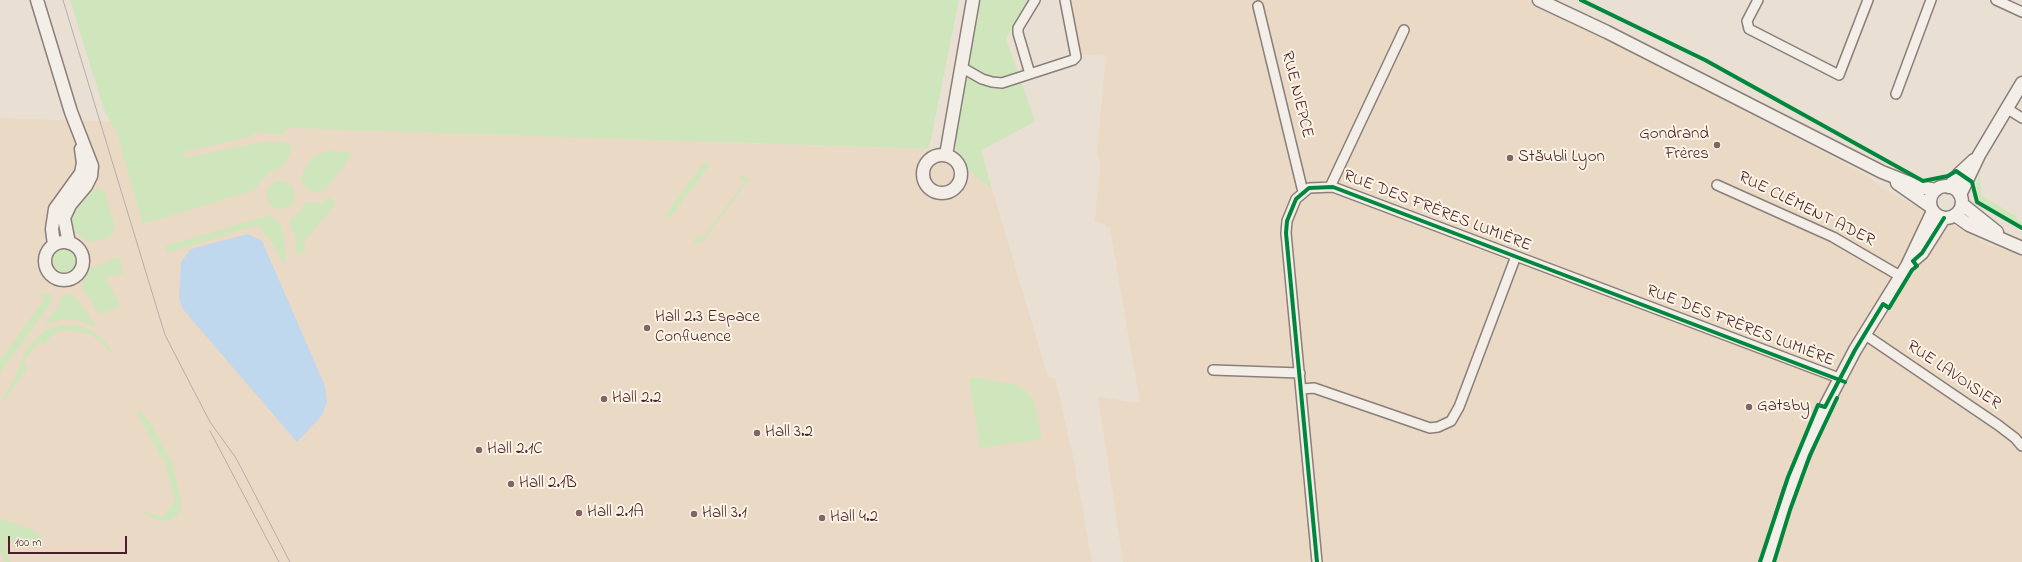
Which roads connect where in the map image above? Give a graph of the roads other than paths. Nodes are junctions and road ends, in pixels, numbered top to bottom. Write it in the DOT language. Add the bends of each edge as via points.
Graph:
graph roads {
  1 [pos="37,0"];
  2 [pos="974,0"];
  3 [pos="1035,0"];
  4 [pos="1065,0"];
  5 [pos="1539,0"];
  6 [pos="1758,0"];
  7 [pos="1868,0"];
  8 [pos="1931,0"];
  9 [pos="1996,0"];
  10 [pos="1258,6"];
  11 [pos="2022,12"];
  12 [pos="1404,30"];
  13 [pos="961,67"];
  14 [pos="1030,74"];
  15 [pos="2022,83"];
  16 [pos="1896,94"];
  17 [pos="2006,108"];
  18 [pos="2022,118"];
  19 [pos="79,132"];
  20 [pos="946,155"];
  21 [pos="1979,155"];
  22 [pos="1882,172"];
  23 [pos="1717,185"];
  24 [pos="1330,187"];
  25 [pos="1949,187"];
  26 [pos="1936,190"];
  27 [pos="1303,192"];
  28 [pos="1961,200"];
  29 [pos="1932,209"];
  30 [pos="1949,217"];
  31 [pos="69,242"];
  32 [pos="54,244"];
  33 [pos="2018,246"];
  34 [pos="1516,256"];
  35 [pos="1904,271"];
  36 [pos="1864,334"];
  37 [pos="1213,370"];
  38 [pos="1300,373"];
  39 [pos="1839,378"];
  40 [pos="1302,389"];
  41 [pos="2022,446"];
  42 [pos="1317,562"];
  43 [pos="1767,562"];
  1 -- 19 [label="street"];
  2 -- 13 [label="street"];
  3 -- 14 [label="street" via="1018,28"];
  4 -- 14 [label="street" via="1076,57"];
  5 -- 22 [label="street"];
  6 -- 7 [label="street" via="1747,21 1749,29 1839,75"];
  8 -- 16 [label="street"];
  9 -- 11 [label="street"];
  10 -- 27 [label="street, RUE NIEPCE"];
  12 -- 24 [label="street"];
  13 -- 14 [label="street" via="992,82 1002,82"];
  13 -- 20 [label="street"];
  15 -- 17 [label="street"];
  17 -- 18 [label="street"];
  17 -- 21 [label="street"];
  19 -- 31 [label="street" via="92,166 86,186 70,205 64,218"];
  19 -- 32 [label="street" via="83,163 81,173 55,209 52,229"];
  21 -- 25 [label="street"];
  21 -- 28 [label="street"];
  22 -- 26 [label="street" via="1920,187"];
  22 -- 29 [label="street"];
  23 -- 35 [label="street, RUE CLÉMENT ADER"];
  24 -- 27 [label="street, RUE DES FRÈRES LUMIÈRE" via="1309,188"];
  24 -- 34 [label="street, RUE DES FRÈRES LUMIÈRE"];
  25 -- 26 [label="street"];
  25 -- 28 [label="street"];
  26 -- 29 [label="street" via="1931,197"];
  27 -- 38 [label="street" via="1291,210 1286,233"];
  28 -- 30 [label="street"];
  28 -- 33 [label="street"];
  29 -- 30 [label="street"];
  29 -- 35 [label="street"];
  30 -- 33 [label="street"];
  30 -- 35 [label="street" via="1922,253"];
  31 -- 32 [label="street"];
  31 -- 32 [label="street" via="80,250 84,262 75,278 64,281 50,275 45,265 46,253"];
  34 -- 39 [label="street, RUE DES FRÈRES LUMIÈRE"];
  34 -- 40 [label="street" via="1459,407 1451,421 1430,428 1314,388"];
  35 -- 36 [label="street"];
  36 -- 39 [label="street"];
  36 -- 41 [label="street, RUE LAVOISIER" via="1998,425"];
  37 -- 38 [label="street"];
  38 -- 40 [label="street"];
  39 -- 43 [label="street" via="1796,472"];
  40 -- 42 [label="street"];
}
